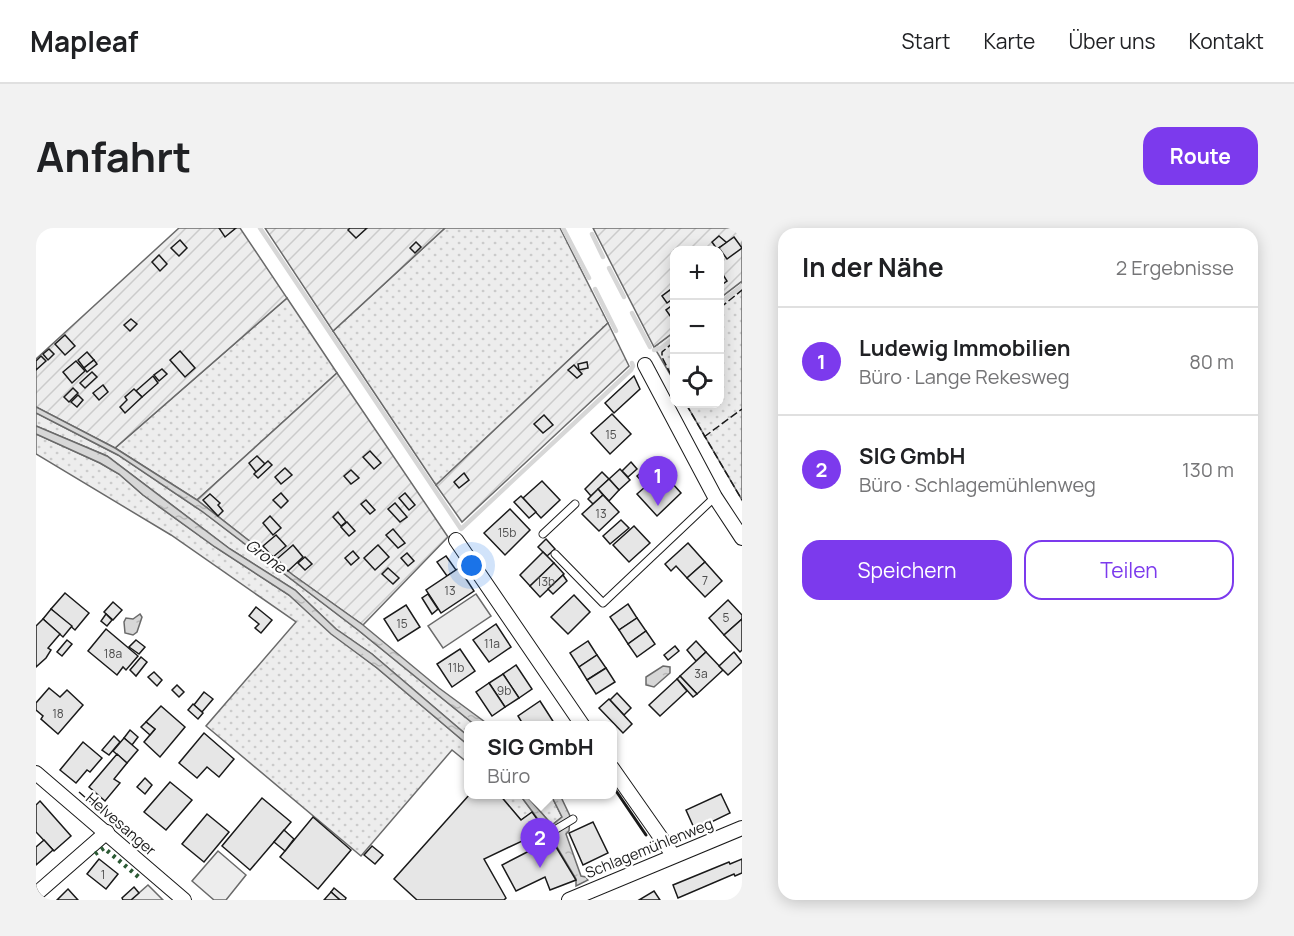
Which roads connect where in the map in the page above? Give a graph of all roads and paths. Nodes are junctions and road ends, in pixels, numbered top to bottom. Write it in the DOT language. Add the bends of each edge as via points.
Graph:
graph roads {
  1 [pos="645,365"];
  2 [pos="715,497"];
  3 [pos="575,504"];
  4 [pos="543,534"];
  5 [pos="742,538"];
  6 [pos="456,540"];
  7 [pos="555,554"];
  8 [pos="580,721"];
  9 [pos="36,773"];
  10 [pos="617,775"];
  11 [pos="573,819"];
  12 [pos="742,828"];
  13 [pos="107,832"];
  14 [pos="548,834"];
  15 [pos="674,855"];
  16 [pos="36,894"];
  17 [pos="184,900"];
  18 [pos="569,900"];
  1 -- 2 [label="street"];
  2 -- 5 [label="street"];
  2 -- 7 [label="lane" via="603,603"];
  3 -- 4 [label="lane"];
  6 -- 8 [label="street"];
  9 -- 13 [label="street, Helvesanger"];
  10 -- 15 [label="street"];
  11 -- 14 [label="lane"];
  12 -- 15 [label="street, Schlagemühlenweg"];
  13 -- 16 [label="street"];
  13 -- 17 [label="street, Helvesanger"];
  15 -- 18 [label="street, Schlagemühlenweg"];
}
